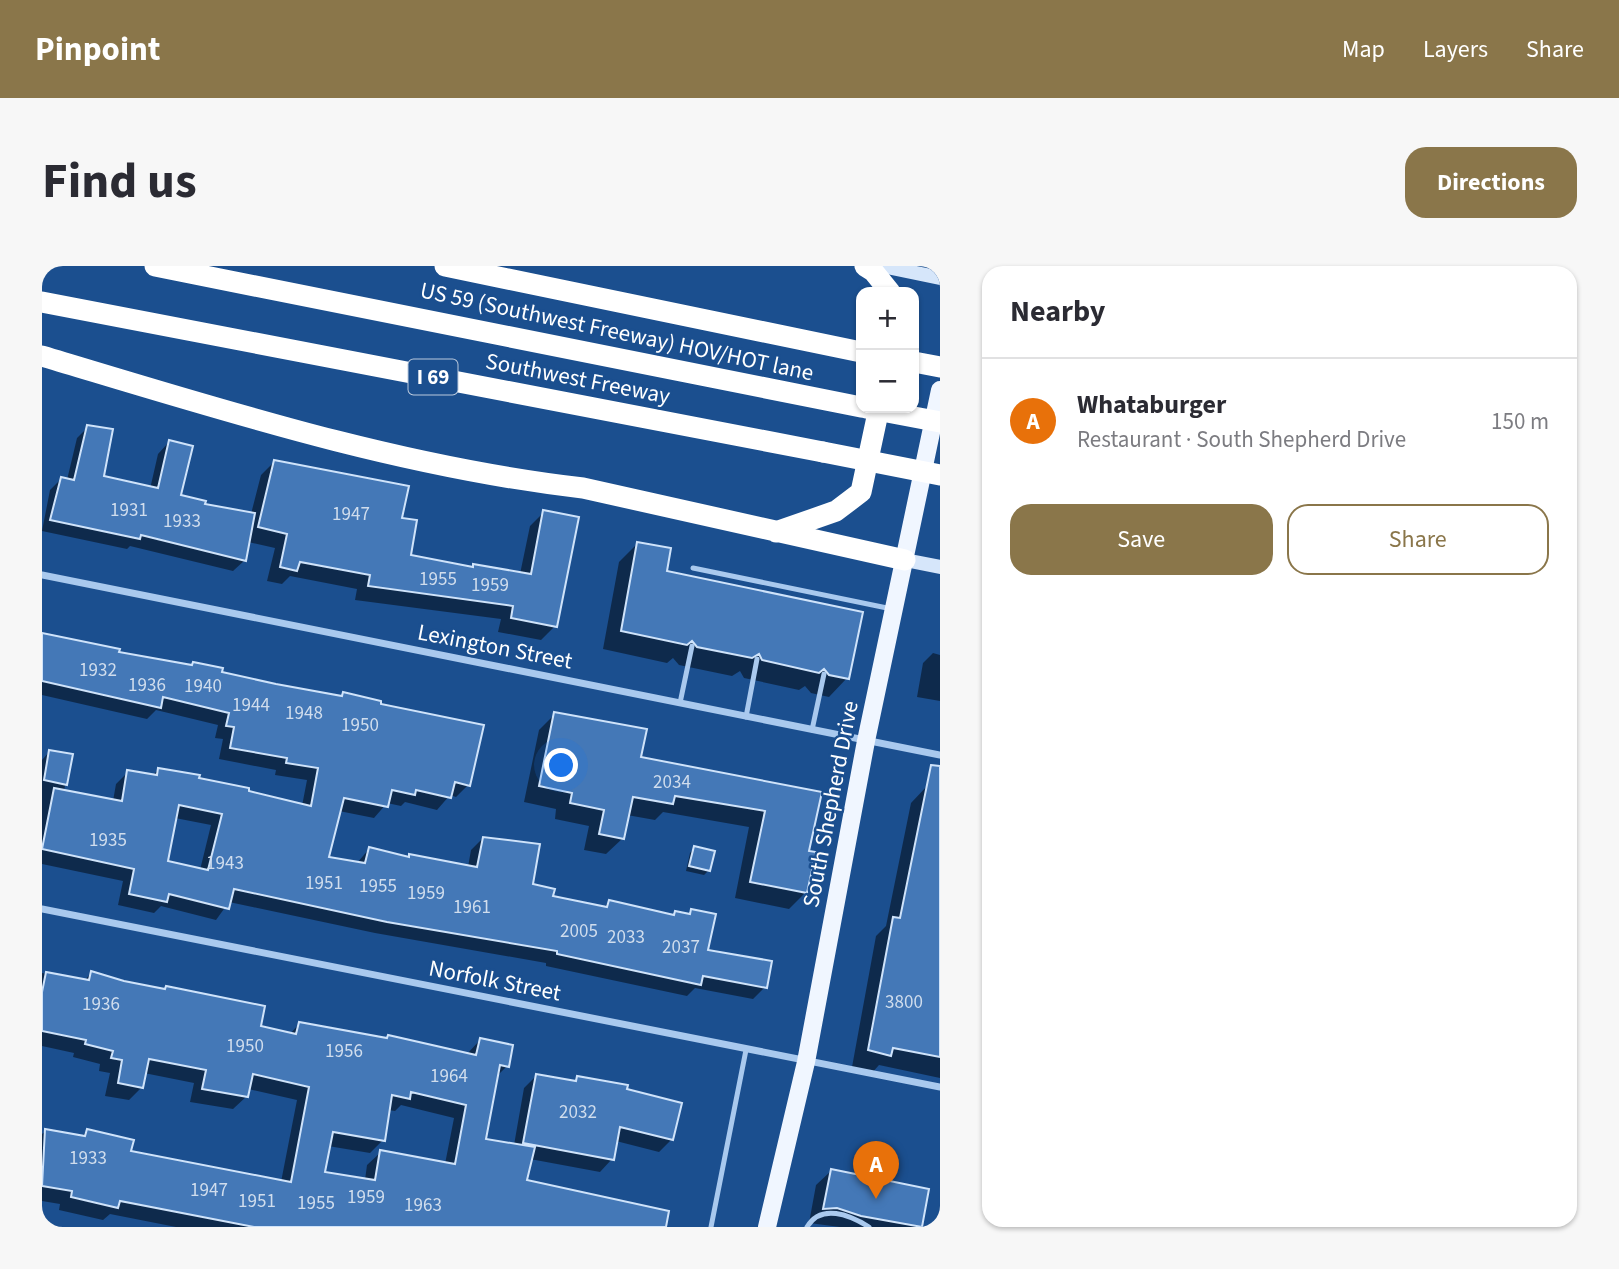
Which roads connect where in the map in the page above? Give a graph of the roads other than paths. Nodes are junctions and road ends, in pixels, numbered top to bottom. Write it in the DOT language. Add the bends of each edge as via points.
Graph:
graph roads {
  1 [pos="155,266"];
  2 [pos="445,266"];
  3 [pos="864,266"];
  4 [pos="883,266"];
  5 [pos="940,278"];
  6 [pos="886,287"];
  7 [pos="42,302"];
  8 [pos="853,351"];
  9 [pos="42,356"];
  10 [pos="919,363"];
  11 [pos="940,367"];
  12 [pos="940,390"];
  13 [pos="856,406"];
  14 [pos="878,413"];
  15 [pos="894,413"];
  16 [pos="940,422"];
  17 [pos="940,475"];
  18 [pos="776,532"];
  19 [pos="905,560"];
  20 [pos="940,567"];
  21 [pos="693,568"];
  22 [pos="708,571"];
  23 [pos="42,575"];
  24 [pos="707,579"];
  25 [pos="836,598"];
  26 [pos="834,606"];
  27 [pos="895,610"];
  28 [pos="692,646"];
  29 [pos="757,659"];
  30 [pos="824,674"];
  31 [pos="680,703"];
  32 [pos="746,717"];
  33 [pos="812,730"];
  34 [pos="866,741"];
  35 [pos="940,755"];
  36 [pos="42,909"];
  37 [pos="746,1050"];
  38 [pos="806,1062"];
  39 [pos="940,1087"];
  40 [pos="711,1227"];
  41 [pos="767,1227"];
  42 [pos="807,1227"];
  43 [pos="869,1227"];
  1 -- 13 [label="highway, US 59 (Southwest Freeway) HOV/HOT lane"];
  2 -- 8 [label="highway"];
  3 -- 6 [label="highway"];
  4 -- 5 [label="main road"];
  7 -- 17 [label="highway, Southwest Freeway / I 69, bridge"];
  9 -- 18 [label="highway" via="234,414 383,451 583,488"];
  10 -- 11 [label="highway"];
  12 -- 19 [label="main road, South Shepherd Drive"];
  14 -- 18 [label="highway" via="861,492 836,511"];
  15 -- 16 [label="highway, US 59 (Southwest Freeway) HOV/HOT lane, bridge"];
  18 -- 19 [label="highway"];
  19 -- 20 [label="main road"];
  19 -- 27 [label="main road, South Shepherd Drive"];
  21 -- 22 [label="lane"];
  22 -- 24 [label="lane"];
  22 -- 25 [label="lane"];
  23 -- 31 [label="street, Lexington Street"];
  25 -- 26 [label="lane"];
  25 -- 27 [label="lane"];
  27 -- 34 [label="main road, South Shepherd Drive"];
  28 -- 31 [label="lane"];
  29 -- 32 [label="lane"];
  30 -- 33 [label="lane"];
  31 -- 32 [label="street, Lexington Street"];
  32 -- 33 [label="street, Lexington Street"];
  33 -- 34 [label="street, Lexington Street"];
  34 -- 35 [label="street, Lexington Street"];
  34 -- 38 [label="main road, South Shepherd Drive"];
  36 -- 37 [label="street, Norfolk Street"];
  37 -- 38 [label="street, Norfolk Street"];
  37 -- 40 [label="lane"];
  38 -- 39 [label="street, Norfolk Street"];
  38 -- 41 [label="main road, South Shepherd Drive"];
  42 -- 43 [label="lane" via="817,1215 830,1212"];
}
